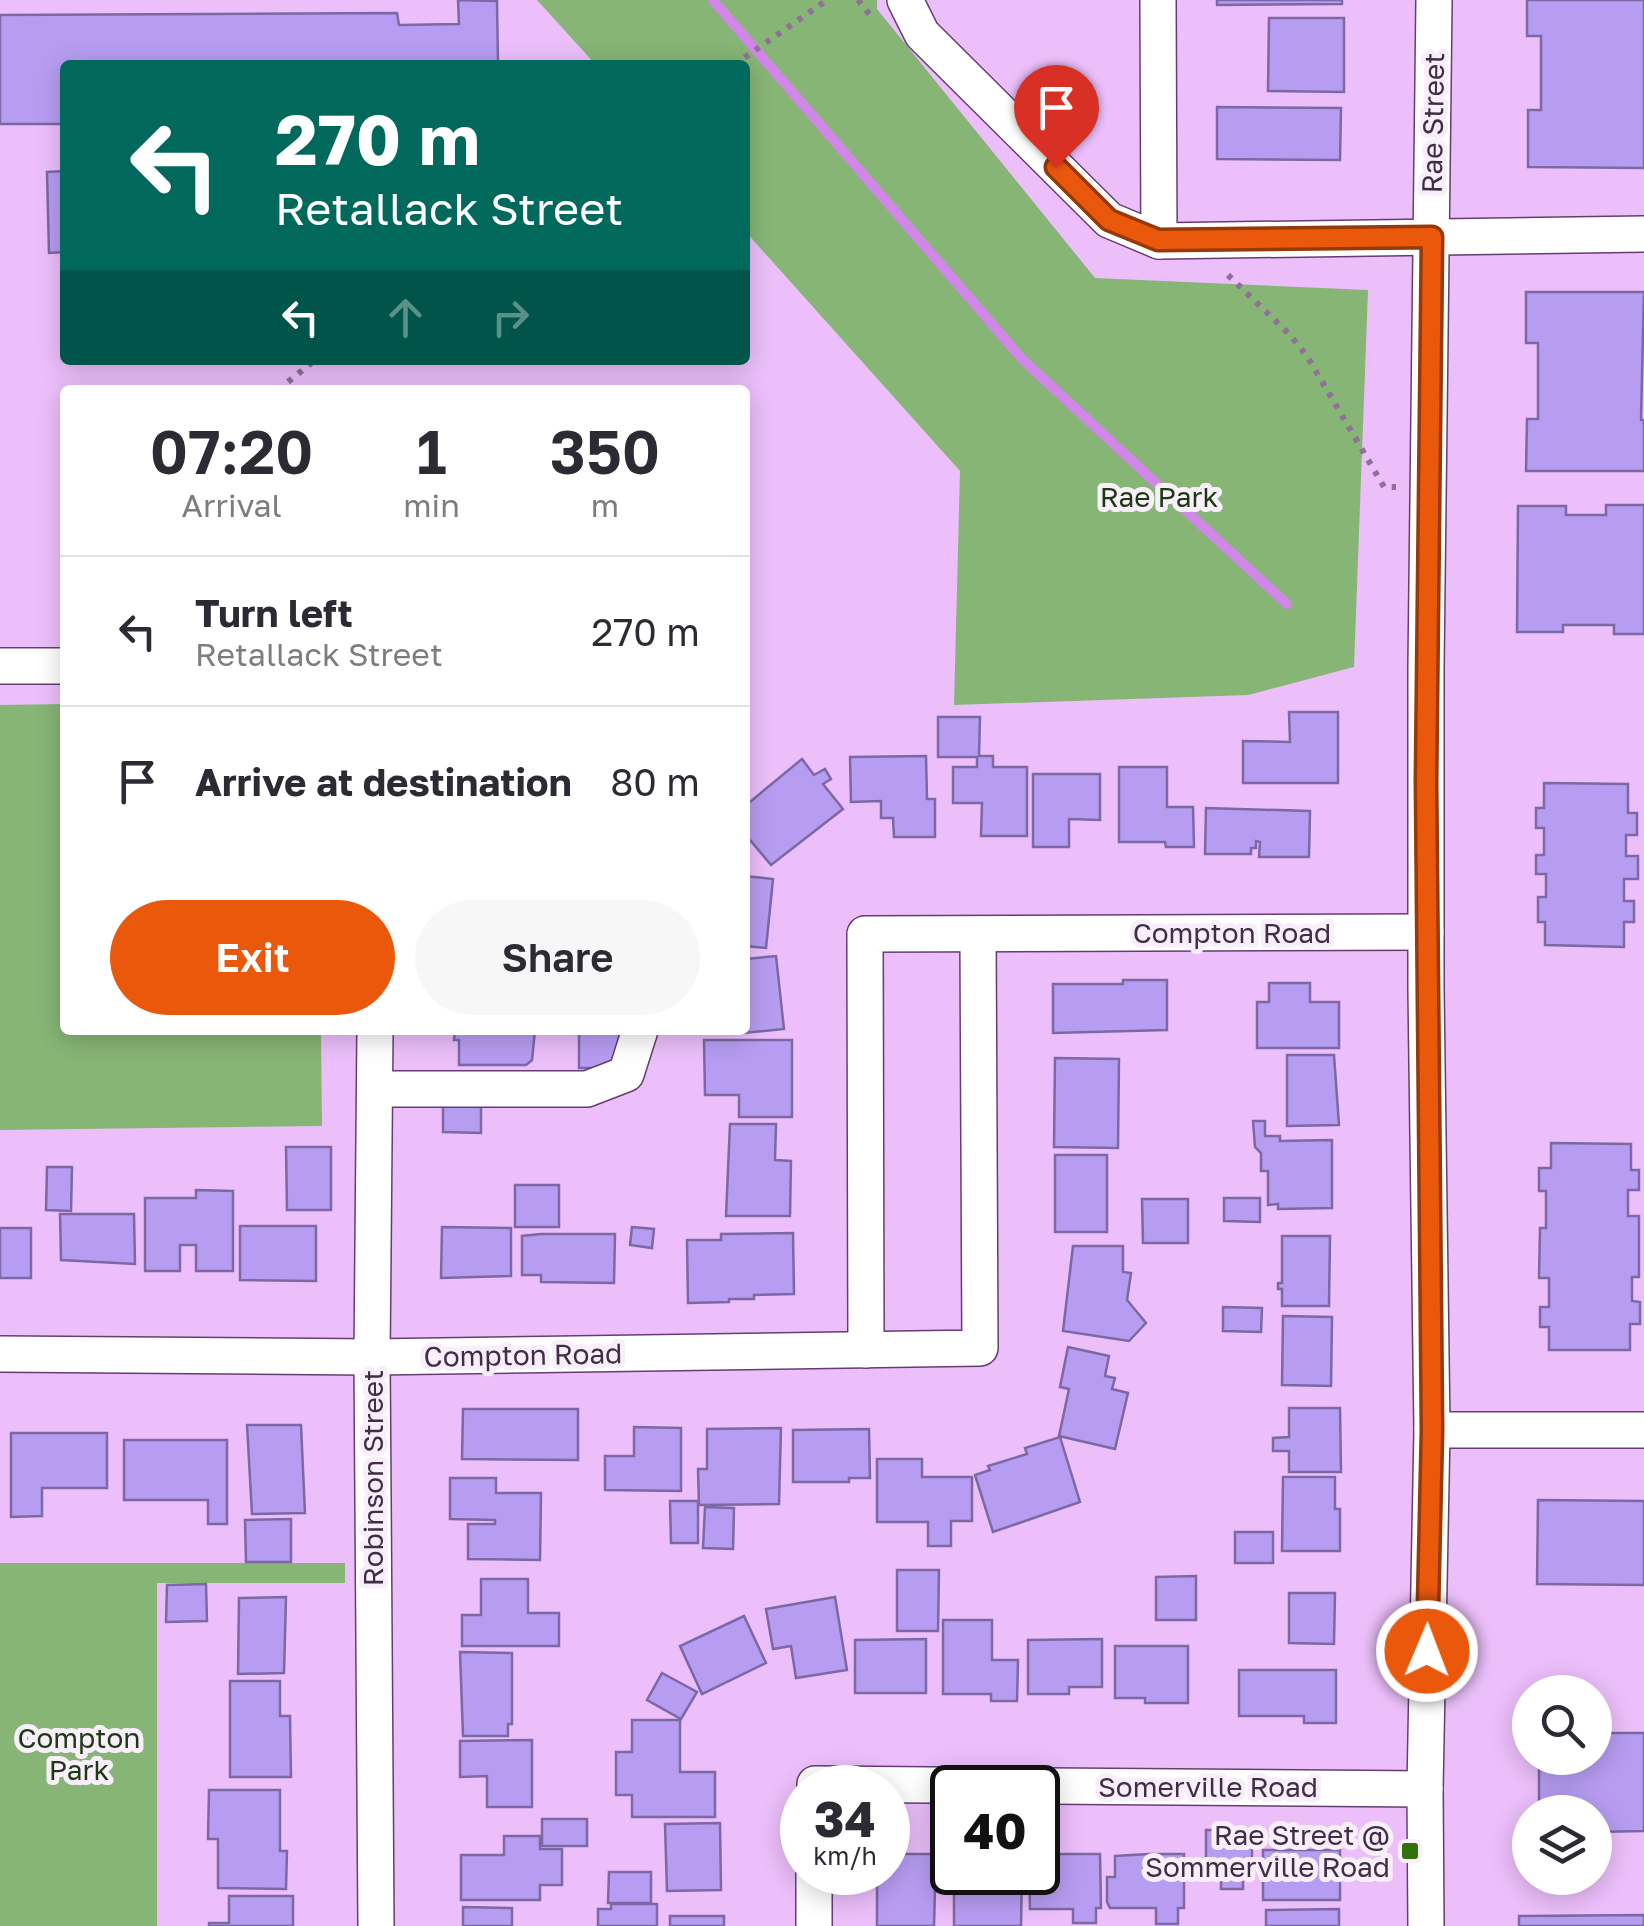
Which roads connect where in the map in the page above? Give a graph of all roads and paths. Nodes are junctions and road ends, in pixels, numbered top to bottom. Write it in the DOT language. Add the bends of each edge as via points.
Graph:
graph roads {
  1 [pos="828,0"];
  2 [pos="905,0"];
  3 [pos="1158,0"];
  4 [pos="1434,0"];
  5 [pos="741,60"];
  6 [pos="1644,234"];
  7 [pos="1432,237"];
  8 [pos="1158,240"];
  9 [pos="1222,269"];
  10 [pos="309,365"];
  11 [pos="284,385"];
  12 [pos="1427,487"];
  13 [pos="0,666"];
  14 [pos="60,666"];
  15 [pos="1426,932"];
  16 [pos="978,934"];
  17 [pos="375,1035"];
  18 [pos="638,1035"];
  19 [pos="376,1088"];
  20 [pos="866,1350"];
  21 [pos="0,1354"];
  22 [pos="372,1357"];
  23 [pos="1432,1430"];
  24 [pos="1644,1430"];
  25 [pos="910,1785"];
  26 [pos="1424,1789"];
  27 [pos="814,1895"];
  28 [pos="376,1926"];
  29 [pos="814,1926"];
  30 [pos="1426,1926"];
  1 -- 5 [label="path"];
  2 -- 8 [label="street" via="922,34 1109,220"];
  3 -- 8 [label="street"];
  4 -- 7 [label="street, Rae Street"];
  6 -- 7 [label="street"];
  7 -- 8 [label="street"];
  7 -- 12 [label="street, Rae Street"];
  9 -- 12 [label="path" via="1308,356 1384,487"];
  10 -- 11 [label="path"];
  12 -- 15 [label="street, Rae Street"];
  13 -- 14 [label="street"];
  15 -- 16 [label="street, Compton Road"];
  15 -- 23 [label="street, Rae Street"];
  16 -- 20 [label="street, Compton Road" via="866,934"];
  16 -- 20 [label="street, Compton Road" via="980,1348"];
  17 -- 19 [label="street, Robinson Street"];
  18 -- 19 [label="street" via="626,1074 588,1089"];
  19 -- 22 [label="street, Robinson Street"];
  20 -- 22 [label="street, Compton Road"];
  21 -- 22 [label="street, Compton Road"];
  22 -- 28 [label="street, Robinson Street"];
  23 -- 24 [label="street"];
  23 -- 26 [label="street, Rae Street"];
  25 -- 26 [label="street, Somerville Road"];
  26 -- 30 [label="street, Rae Street"];
  27 -- 29 [label="street"];
}
